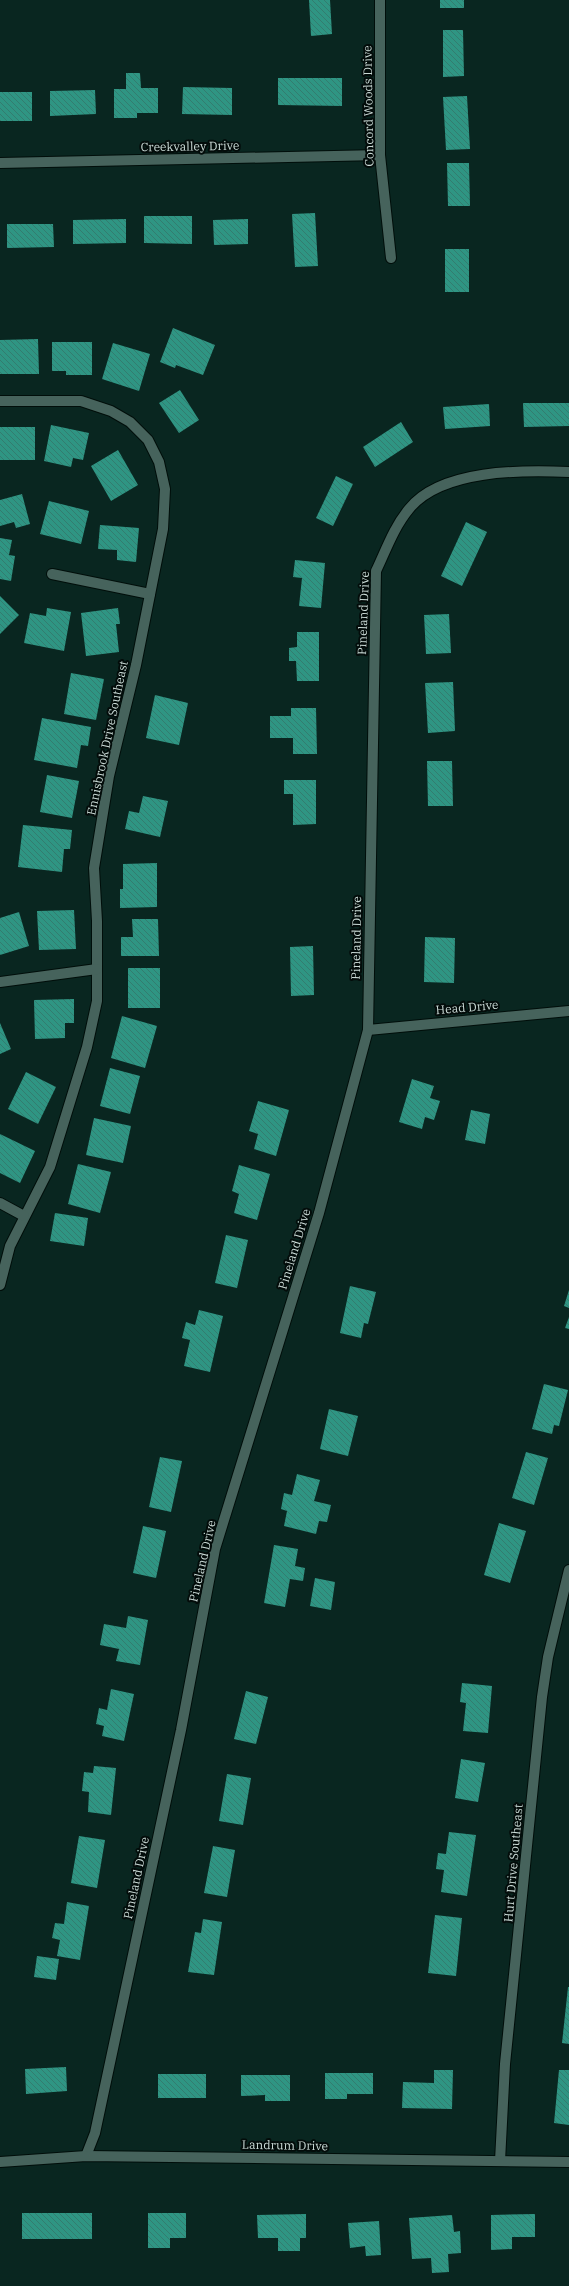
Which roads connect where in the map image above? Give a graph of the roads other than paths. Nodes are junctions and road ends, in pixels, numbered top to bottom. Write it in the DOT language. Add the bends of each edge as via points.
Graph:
graph roads {
  1 [pos="380,0"];
  2 [pos="380,155"];
  3 [pos="0,163"];
  4 [pos="391,258"];
  5 [pos="0,402"];
  6 [pos="569,472"];
  7 [pos="52,574"];
  8 [pos="150,594"];
  9 [pos="97,969"];
  10 [pos="0,982"];
  11 [pos="569,1011"];
  12 [pos="368,1030"];
  13 [pos="0,1203"];
  14 [pos="24,1216"];
  15 [pos="0,1285"];
  16 [pos="569,1570"];
  17 [pos="86,2156"];
  18 [pos="500,2161"];
  19 [pos="0,2162"];
  20 [pos="569,2162"];
  1 -- 2 [label="street, Concord Woods Drive"];
  2 -- 3 [label="street, Creekvalley Drive"];
  2 -- 4 [label="street, Concord Woods Drive"];
  5 -- 8 [label="street, Ennisbrook Drive Southeast" via="81,401 111,411 130,422 148,440 159,462 166,489 164,529"];
  6 -- 12 [label="street, Pineland Drive" via="542,471 464,477 433,489 409,508 376,571"];
  7 -- 8 [label="street"];
  8 -- 9 [label="street, Ennisbrook Drive Southeast" via="109,776 94,868"];
  9 -- 10 [label="street"];
  9 -- 14 [label="street, Ennisbrook Drive Southeast" via="97,1000 87,1047 50,1167"];
  11 -- 12 [label="street, Head Drive"];
  12 -- 17 [label="street, Pineland Drive" via="319,1213 215,1549 180,1738 95,2133"];
  13 -- 14 [label="street"];
  14 -- 15 [label="street, Ennisbrook Drive Southeast" via="10,1246"];
  16 -- 18 [label="street, Hurt Drive Southeast" via="548,1657 542,1697 505,2064"];
  17 -- 18 [label="street, Landrum Drive"];
  17 -- 19 [label="street, Landrum Drive"];
  18 -- 20 [label="street, Landrum Drive"];
}
